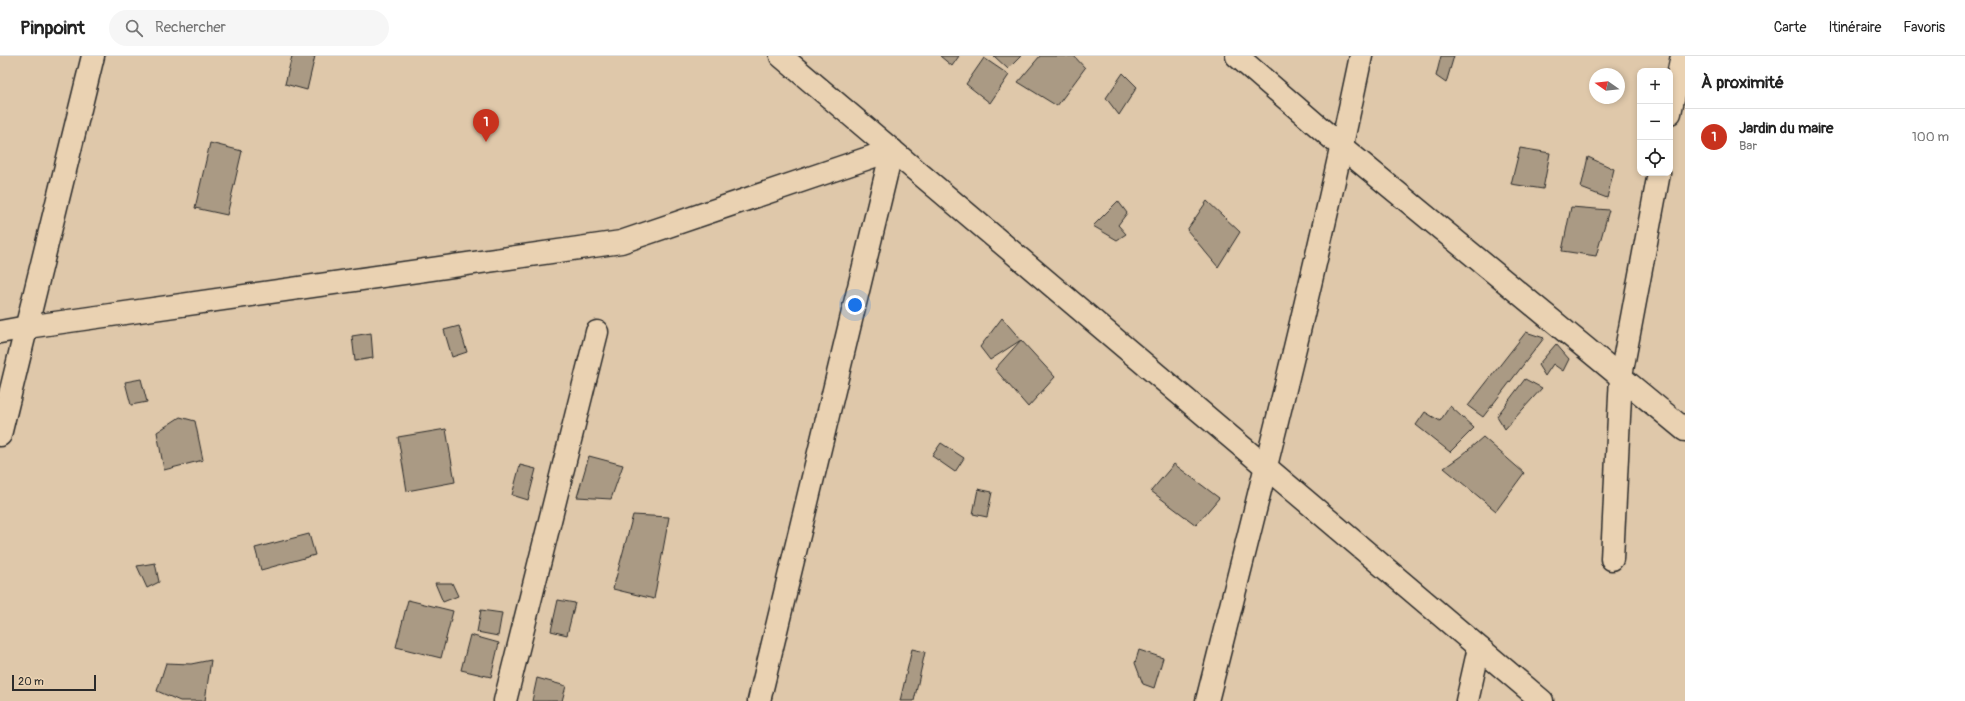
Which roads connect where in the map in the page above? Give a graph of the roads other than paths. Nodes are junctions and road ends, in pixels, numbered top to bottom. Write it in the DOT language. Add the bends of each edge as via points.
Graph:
graph roads {
  1 [pos="93,56"];
  2 [pos="1237,56"];
  3 [pos="1361,56"];
  4 [pos="1682,56"];
  5 [pos="790,60"];
  6 [pos="1680,90"];
  7 [pos="1673,106"];
  8 [pos="1342,147"];
  9 [pos="892,150"];
  10 [pos="1658,176"];
  11 [pos="27,327"];
  12 [pos="0,332"];
  13 [pos="597,332"];
  14 [pos="1621,376"];
  15 [pos="1685,430"];
  16 [pos="0,435"];
  17 [pos="1266,467"];
  18 [pos="1612,559"];
  19 [pos="1480,648"];
  20 [pos="505,701"];
  21 [pos="759,701"];
  22 [pos="1207,701"];
  23 [pos="1467,701"];
  24 [pos="1542,701"];
  1 -- 11 [label="street"];
  2 -- 8 [label="street"];
  3 -- 8 [label="street"];
  4 -- 6 [label="street"];
  5 -- 9 [label="street"];
  6 -- 7 [label="street"];
  8 -- 14 [label="street"];
  8 -- 17 [label="street"];
  9 -- 11 [label="street" via="621,242"];
  9 -- 17 [label="street"];
  9 -- 21 [label="street"];
  10 -- 14 [label="street"];
  11 -- 12 [label="street"];
  11 -- 16 [label="street"];
  13 -- 20 [label="street"];
  14 -- 15 [label="street"];
  14 -- 18 [label="street"];
  17 -- 19 [label="street"];
  17 -- 22 [label="street"];
  19 -- 23 [label="street"];
  19 -- 24 [label="street"];
}
